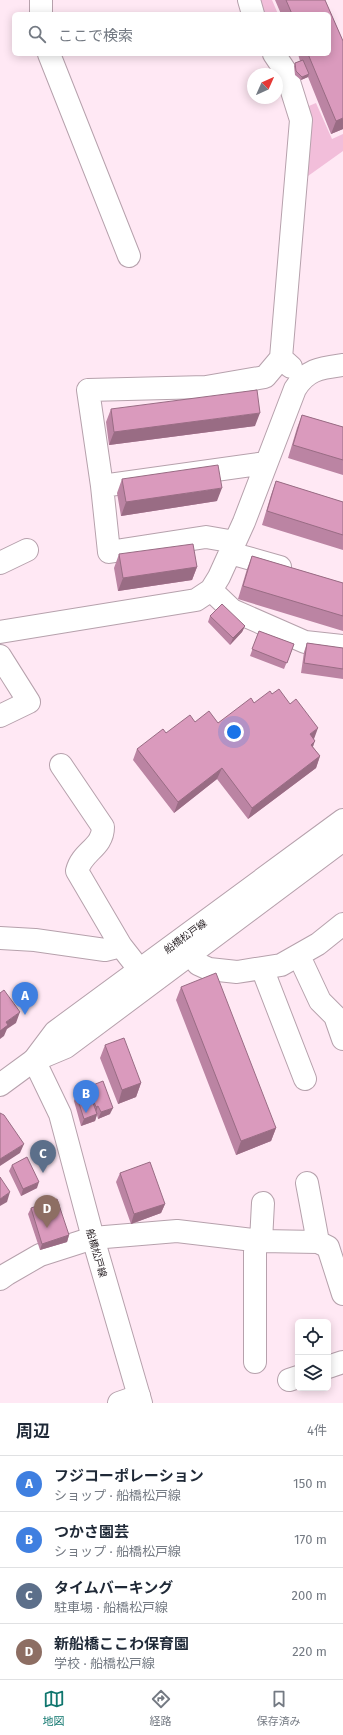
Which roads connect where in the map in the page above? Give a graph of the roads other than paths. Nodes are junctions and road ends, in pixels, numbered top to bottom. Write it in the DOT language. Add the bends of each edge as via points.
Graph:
graph roads {
  1 [pos="41,0"];
  2 [pos="249,0"];
  3 [pos="41,12"];
  4 [pos="252,12"];
  5 [pos="50,56"];
  6 [pos="275,56"];
  7 [pos="128,256"];
  8 [pos="281,358"];
  9 [pos="343,365"];
  10 [pos="301,378"];
  11 [pos="284,417"];
  12 [pos="306,424"];
  13 [pos="263,472"];
  14 [pos="102,486"];
  15 [pos="282,488"];
  16 [pos="232,548"];
  17 [pos="27,550"];
  18 [pos="0,564"];
  19 [pos="298,572"];
  20 [pos="210,590"];
  21 [pos="0,632"];
  22 [pos="343,646"];
  23 [pos="0,656"];
  24 [pos="0,716"];
  25 [pos="61,766"];
  26 [pos="343,820"];
  27 [pos="343,840"];
  28 [pos="343,924"];
  29 [pos="0,938"];
  30 [pos="121,946"];
  31 [pos="190,954"];
  32 [pos="299,956"];
  33 [pos="262,968"];
  34 [pos="139,969"];
  35 [pos="343,1039"];
  36 [pos="34,1060"];
  37 [pos="305,1079"];
  38 [pos="0,1085"];
  39 [pos="307,1182"];
  40 [pos="263,1203"];
  41 [pos="93,1238"];
  42 [pos="258,1241"];
  43 [pos="318,1242"];
  44 [pos="0,1279"];
  45 [pos="343,1294"];
  46 [pos="255,1362"];
  47 [pos="343,1362"];
  48 [pos="331,1366"];
  49 [pos="140,1400"];
  50 [pos="119,1403"];
  1 -- 3 [label="street"];
  2 -- 4 [label="street"];
  5 -- 7 [label="street"];
  6 -- 8 [label="street" via="286,72 301,120"];
  8 -- 10 [label="street"];
  8 -- 14 [label="street" via="265,377 206,387 88,390"];
  9 -- 10 [label="street" via="319,368"];
  10 -- 11 [label="street"];
  11 -- 12 [label="street"];
  11 -- 13 [label="street"];
  13 -- 14 [label="street"];
  13 -- 15 [label="street"];
  13 -- 16 [label="street"];
  14 -- 16 [label="street" via="109,552 206,537"];
  16 -- 19 [label="street"];
  16 -- 20 [label="street"];
  17 -- 18 [label="street"];
  20 -- 21 [label="street" via="196,600"];
  20 -- 22 [label="street" via="232,610 305,642"];
  23 -- 24 [label="street" via="29,702"];
  25 -- 30 [label="street" via="103,827 99,842 79,862 77,871"];
  26 -- 34 [label="street, 船橋松戸線"];
  27 -- 31 [label="street, 船橋松戸線"];
  28 -- 32 [label="street"];
  29 -- 30 [label="street" via="105,950"];
  30 -- 34 [label="street"];
  31 -- 33 [label="street" via="198,964 209,969 237,972"];
  31 -- 36 [label="street, 船橋松戸線" via="66,1047"];
  32 -- 33 [label="street" via="281,964"];
  32 -- 35 [label="street" via="320,1001 335,1016"];
  33 -- 37 [label="street"];
  34 -- 36 [label="street, 船橋松戸線" via="55,1032"];
  36 -- 38 [label="street"];
  36 -- 41 [label="street, 船橋松戸線" via="60,1114"];
  39 -- 43 [label="street"];
  40 -- 42 [label="street"];
  41 -- 42 [label="street" via="177,1231"];
  41 -- 44 [label="street" via="40,1255"];
  41 -- 49 [label="street, 船橋松戸線"];
  42 -- 43 [label="street"];
  42 -- 46 [label="street"];
  43 -- 45 [label="street" via="328,1247"];
  47 -- 48 [label="street"];
  49 -- 50 [label="street"];
}
